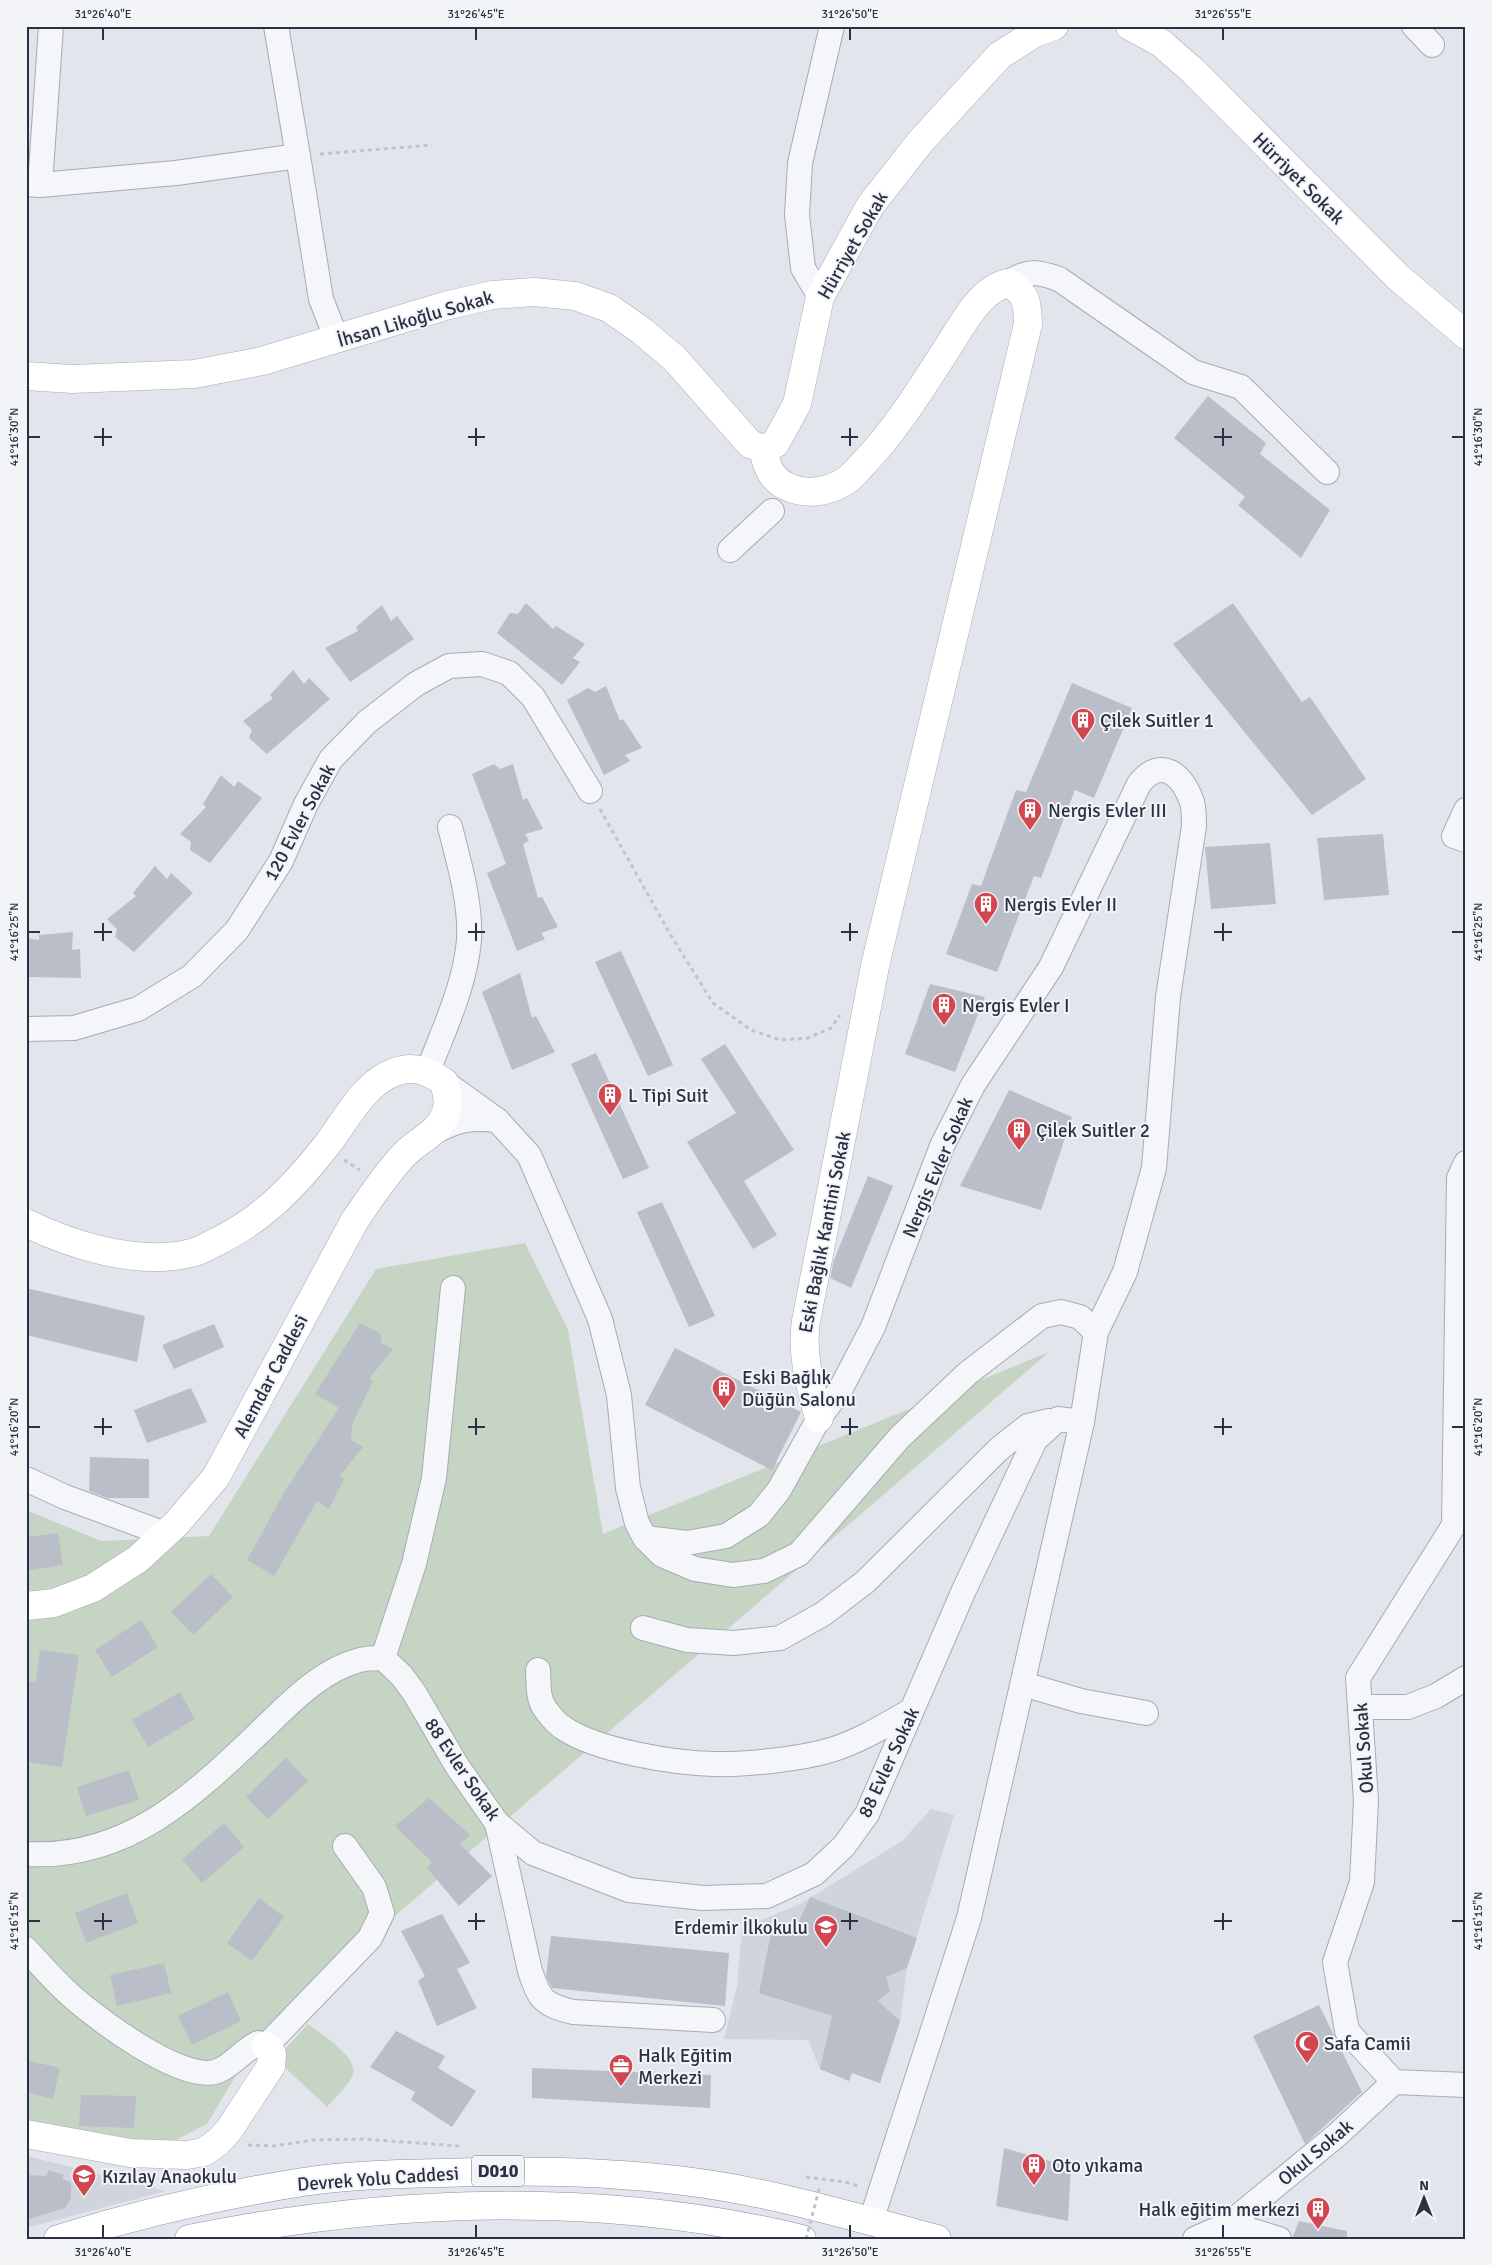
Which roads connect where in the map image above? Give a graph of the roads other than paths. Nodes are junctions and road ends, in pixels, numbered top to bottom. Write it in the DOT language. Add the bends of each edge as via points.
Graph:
graph roads {
  1 [pos="51,26"];
  2 [pos="276,26"];
  3 [pos="832,26"];
  4 [pos="1054,26"];
  5 [pos="1130,26"];
  6 [pos="1414,26"];
  7 [pos="1432,45"];
  8 [pos="298,156"];
  9 [pos="33,185"];
  10 [pos="1008,283"];
  11 [pos="820,297"];
  12 [pos="1466,335"];
  13 [pos="336,340"];
  14 [pos="26,376"];
  15 [pos="757,447"];
  16 [pos="1327,472"];
  17 [pos="772,511"];
  18 [pos="730,550"];
  19 [pos="590,791"];
  20 [pos="1466,810"];
  21 [pos="450,827"];
  22 [pos="1466,840"];
  23 [pos="26,1029"];
  24 [pos="436,1076"];
  25 [pos="497,1120"];
  26 [pos="432,1133"];
  27 [pos="1466,1163"];
  28 [pos="26,1223"];
  29 [pos="1462,1253"];
  30 [pos="454,1288"];
  31 [pos="1096,1332"];
  32 [pos="819,1418"];
  33 [pos="1058,1419"];
  34 [pos="1082,1422"];
  35 [pos="26,1480"];
  36 [pos="1460,1520"];
  37 [pos="165,1534"];
  38 [pos="645,1538"];
  39 [pos="26,1606"];
  40 [pos="643,1628"];
  41 [pos="383,1658"];
  42 [pos="538,1670"];
  43 [pos="1466,1678"];
  44 [pos="1023,1684"];
  45 [pos="1360,1707"];
  46 [pos="912,1710"];
  47 [pos="1146,1713"];
  48 [pos="497,1822"];
  49 [pos="345,1846"];
  50 [pos="26,1854"];
  51 [pos="26,1949"];
  52 [pos="713,2020"];
  53 [pos="266,2046"];
  54 [pos="1394,2082"];
  55 [pos="1466,2085"];
  56 [pos="26,2134"];
  57 [pos="871,2221"];
  58 [pos="1229,2224"];
  59 [pos="58,2239"];
  60 [pos="189,2239"];
  61 [pos="804,2239"];
  62 [pos="937,2239"];
  63 [pos="1195,2239"];
  64 [pos="1279,2239"];
  1 -- 9 [label="street"];
  2 -- 8 [label="street"];
  3 -- 11 [label="street" via="800,163 797,206 803,268"];
  4 -- 11 [label="main road, Hürriyet Sokak" via="1035,33 1000,56 921,141 870,206"];
  5 -- 12 [label="main road, Hürriyet Sokak" via="1161,43 1193,71 1398,277"];
  6 -- 7 [label="street"];
  8 -- 9 [label="street" via="176,173"];
  8 -- 13 [label="street" via="322,299"];
  10 -- 15 [label="main road" via="997,286 967,317 915,398 876,450 847,480 824,491 807,493 792,489 778,482"];
  10 -- 16 [label="street" via="1021,274 1039,272 1059,279 1193,372 1241,387"];
  10 -- 32 [label="main road, Eski Bağlık Kantini Sokak" via="1019,289 1027,301 1028,324 884,932 803,1342 805,1365"];
  11 -- 15 [label="main road, Hürriyet Sokak" via="798,404 776,444"];
  13 -- 14 [label="main road, İhsan Likoğlu Sokak" via="262,361 194,374 72,379"];
  13 -- 15 [label="main road, İhsan Likoğlu Sokak" via="492,294 534,292 575,296 609,308 642,331 675,359"];
  17 -- 18 [label="street"];
  19 -- 23 [label="street, 120 Evler Sokak" via="533,698 509,673 482,664 449,666 416,684 368,722 331,759 306,804 281,861 237,930 192,976 138,1009 74,1028"];
  20 -- 22 [label="street" via="1454,836"];
  21 -- 24 [label="street" via="465,891 469,939 460,990"];
  24 -- 25 [label="street"];
  24 -- 26 [label="main road, Alemdar Caddesi" via="449,1101 444,1117"];
  24 -- 28 [label="main road" via="413,1068 394,1072 368,1089 325,1147 280,1199 238,1232 192,1253 143,1257 83,1247"];
  25 -- 26 [label="street" via="475,1118 455,1121"];
  25 -- 38 [label="street" via="529,1154 600,1319 619,1395 628,1488 637,1523"];
  26 -- 37 [label="main road, Alemdar Caddesi" via="402,1156 350,1228 216,1477"];
  27 -- 29 [label="street, Okul Sokak" via="1460,1178"];
  29 -- 36 [label="street, Okul Sokak"];
  30 -- 41 [label="street" via="434,1478 414,1564"];
  31 -- 32 [label="street, Nergis Evler Sokak" via="1125,1272 1154,1168 1168,997 1194,826 1193,804 1184,785 1172,772 1158,769 1147,774 1139,784 1051,968 973,1085 942,1146 873,1327 840,1390"];
  31 -- 34 [label="street"];
  31 -- 38 [label="street" via="1080,1317 1061,1312 1042,1316 968,1372 900,1437 799,1554 764,1571 733,1575 695,1568 662,1555"];
  32 -- 38 [label="street" via="779,1490 759,1515 726,1536 687,1543"];
  33 -- 34 [label="street"];
  33 -- 40 [label="street" via="1028,1426 999,1449 865,1582 823,1614 780,1638 734,1643 687,1640"];
  33 -- 46 [label="street, 88 Evler Sokak" via="1034,1440"];
  34 -- 44 [label="street"];
  35 -- 37 [label="street"];
  36 -- 45 [label="street, Okul Sokak" via="1358,1678"];
  37 -- 39 [label="main road, Alemdar Caddesi" via="138,1558 93,1588 54,1603"];
  41 -- 48 [label="street, 88 Evler Sokak" via="415,1694 457,1766"];
  41 -- 50 [label="street" via="361,1660 325,1675 204,1786 141,1830 85,1850"];
  42 -- 46 [label="street" via="539,1695 545,1709 563,1728 592,1743 656,1757 715,1764 774,1760 830,1750 872,1734"];
  43 -- 45 [label="street" via="1436,1696 1408,1707"];
  44 -- 47 [label="street" via="1081,1701"];
  44 -- 57 [label="street" via="969,1918"];
  45 -- 54 [label="street, Okul Sokak" via="1366,1801 1362,1882 1335,1962 1347,2031"];
  46 -- 48 [label="street, 88 Evler Sokak" via="867,1814 844,1846 814,1874 767,1896 703,1898 629,1890 533,1853"];
  48 -- 52 [label="street" via="538,1995 552,2007 573,2012"];
  49 -- 53 [label="street" via="374,1887 382,1913 370,1938"];
  51 -- 53 [label="street" via="66,1991 116,2031 185,2070 217,2072 248,2048 258,2043"];
  53 -- 56 [label="main road" via="272,2054 271,2066 229,2130 204,2152 186,2155 130,2153"];
  54 -- 55 [label="street"];
  54 -- 58 [label="street, Okul Sokak" via="1337,2135"];
  57 -- 59 [label="main road, Devrek Yolu Caddesi / D010" via="772,2197 685,2181 615,2174 508,2171 401,2174 305,2182 150,2212"];
  57 -- 62 [label="main road, Devrek Yolu Caddesi / D010"];
  58 -- 63 [label="street, Okul Sokak"];
  58 -- 64 [label="street"];
  60 -- 61 [label="main road, Devrek Yolu Caddesi / D010" via="322,2216 515,2205 696,2218"];
}
